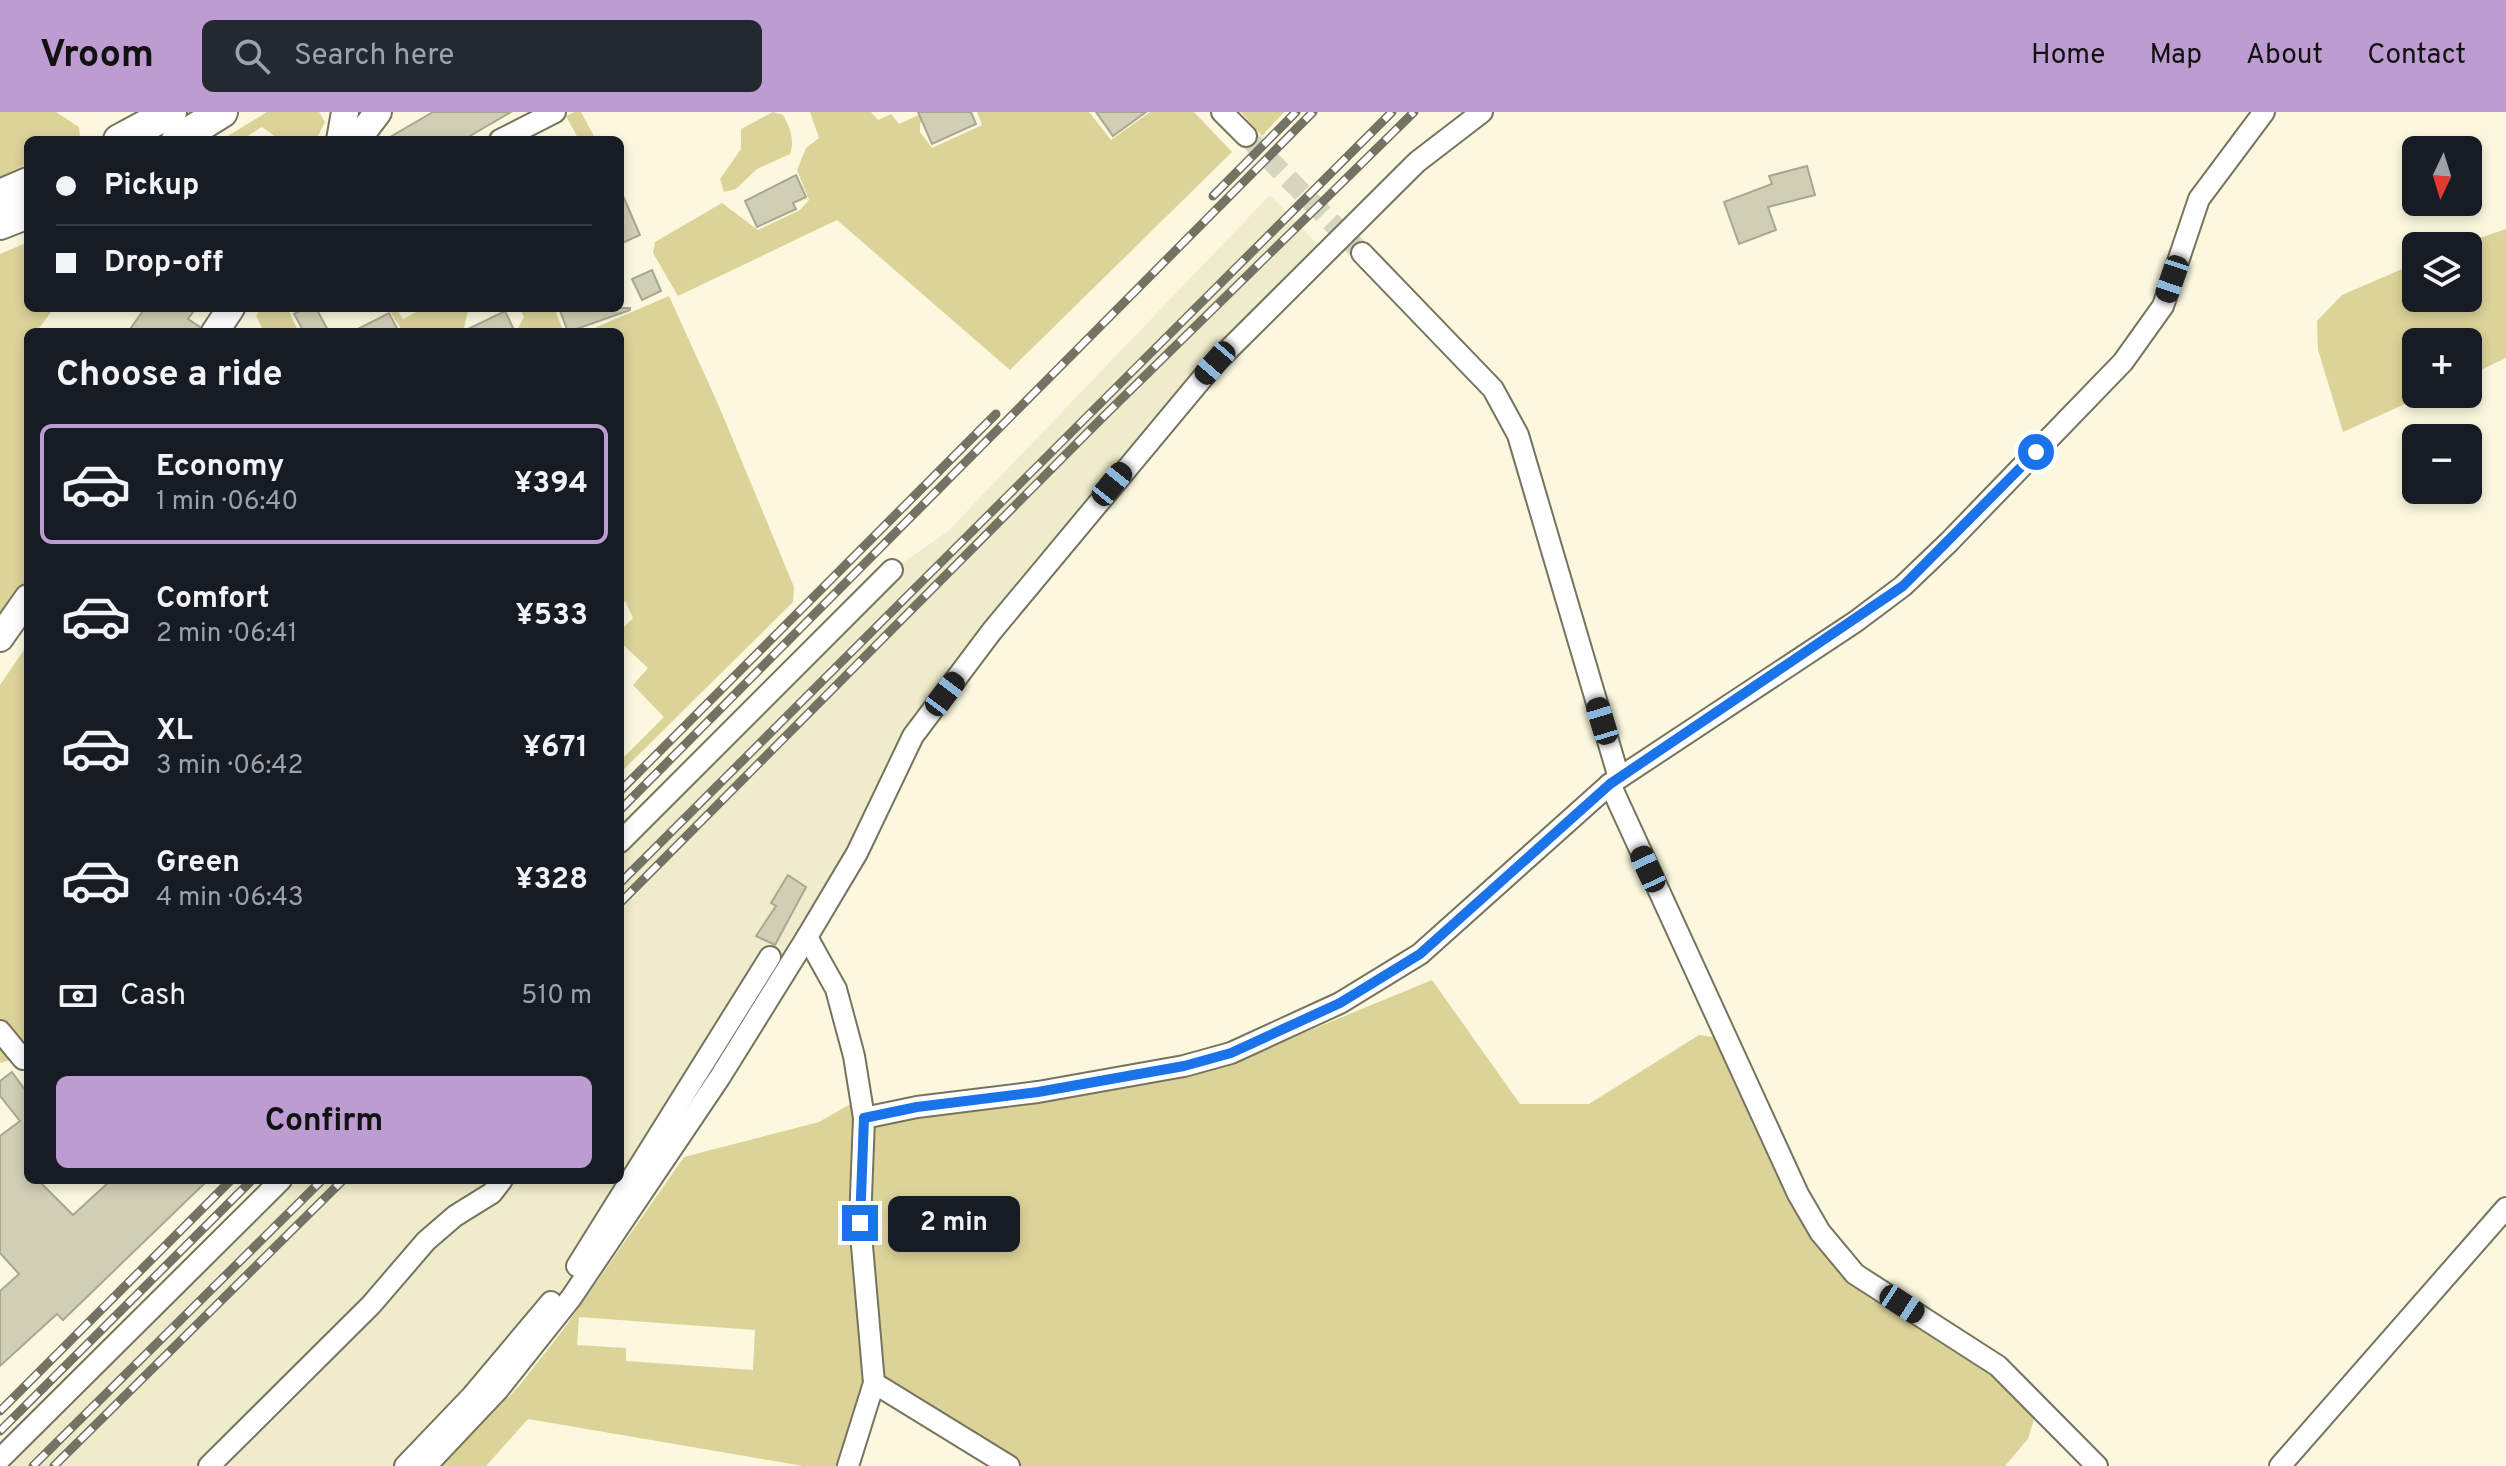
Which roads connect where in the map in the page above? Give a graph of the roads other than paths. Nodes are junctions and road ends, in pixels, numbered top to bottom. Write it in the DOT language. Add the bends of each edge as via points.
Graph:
graph roads {
  1 [pos="171,112"];
  2 [pos="222,112"];
  3 [pos="345,112"];
  4 [pos="378,112"];
  5 [pos="555,112"];
  6 [pos="1222,112"];
  7 [pos="1482,112"];
  8 [pos="2264,112"];
  9 [pos="126,136"];
  10 [pos="183,136"];
  11 [pos="341,136"];
  12 [pos="360,136"];
  13 [pos="508,136"];
  14 [pos="1246,136"];
  15 [pos="24,185"];
  16 [pos="0,195"];
  17 [pos="24,215"];
  18 [pos="0,224"];
  19 [pos="1362,253"];
  20 [pos="892,570"];
  21 [pos="24,604"];
  22 [pos="0,638"];
  23 [pos="1614,781"];
  24 [pos="624,838"];
  25 [pos="807,937"];
  26 [pos="770,957"];
  27 [pos="0,1031"];
  28 [pos="23,1059"];
  29 [pos="864,1118"];
  30 [pos="277,1184"];
  31 [pos="499,1184"];
  32 [pos="2506,1208"];
  33 [pos="874,1383"];
  34 [pos="0,1459"];
  35 [pos="209,1466"];
  36 [pos="405,1466"];
  37 [pos="426,1466"];
  38 [pos="848,1466"];
  39 [pos="1009,1466"];
  40 [pos="2097,1466"];
  41 [pos="2280,1466"];
  1 -- 9 [label="highway"];
  2 -- 10 [label="highway"];
  3 -- 11 [label="main road"];
  4 -- 12 [label="main road"];
  5 -- 13 [label="street"];
  6 -- 14 [label="street"];
  7 -- 25 [label="street" via="1417,162 1314,263 1215,363 1122,472 913,736 857,853"];
  8 -- 23 [label="street" via="2199,199 2163,306 2140,340 1993,497 1903,586"];
  15 -- 16 [label="highway"];
  17 -- 18 [label="highway"];
  19 -- 23 [label="street" via="1493,389 1518,435"];
  20 -- 24 [label="street"];
  21 -- 22 [label="main road"];
  23 -- 29 [label="street" via="1420,954 1340,1003 1231,1053 1169,1069"];
  23 -- 40 [label="street" via="1798,1194 1820,1232 1855,1274 1998,1366"];
  25 -- 29 [label="street" via="836,989"];
  25 -- 37 [label="street" via="571,1298 497,1391"];
  26 -- 36 [label="street" via="564,1286"];
  27 -- 28 [label="street"];
  29 -- 33 [label="street" via="860,1223"];
  30 -- 34 [label="street"];
  31 -- 35 [label="street" via="426,1241 371,1305"];
  32 -- 41 [label="street"];
  33 -- 38 [label="street"];
  33 -- 39 [label="street"];
}
